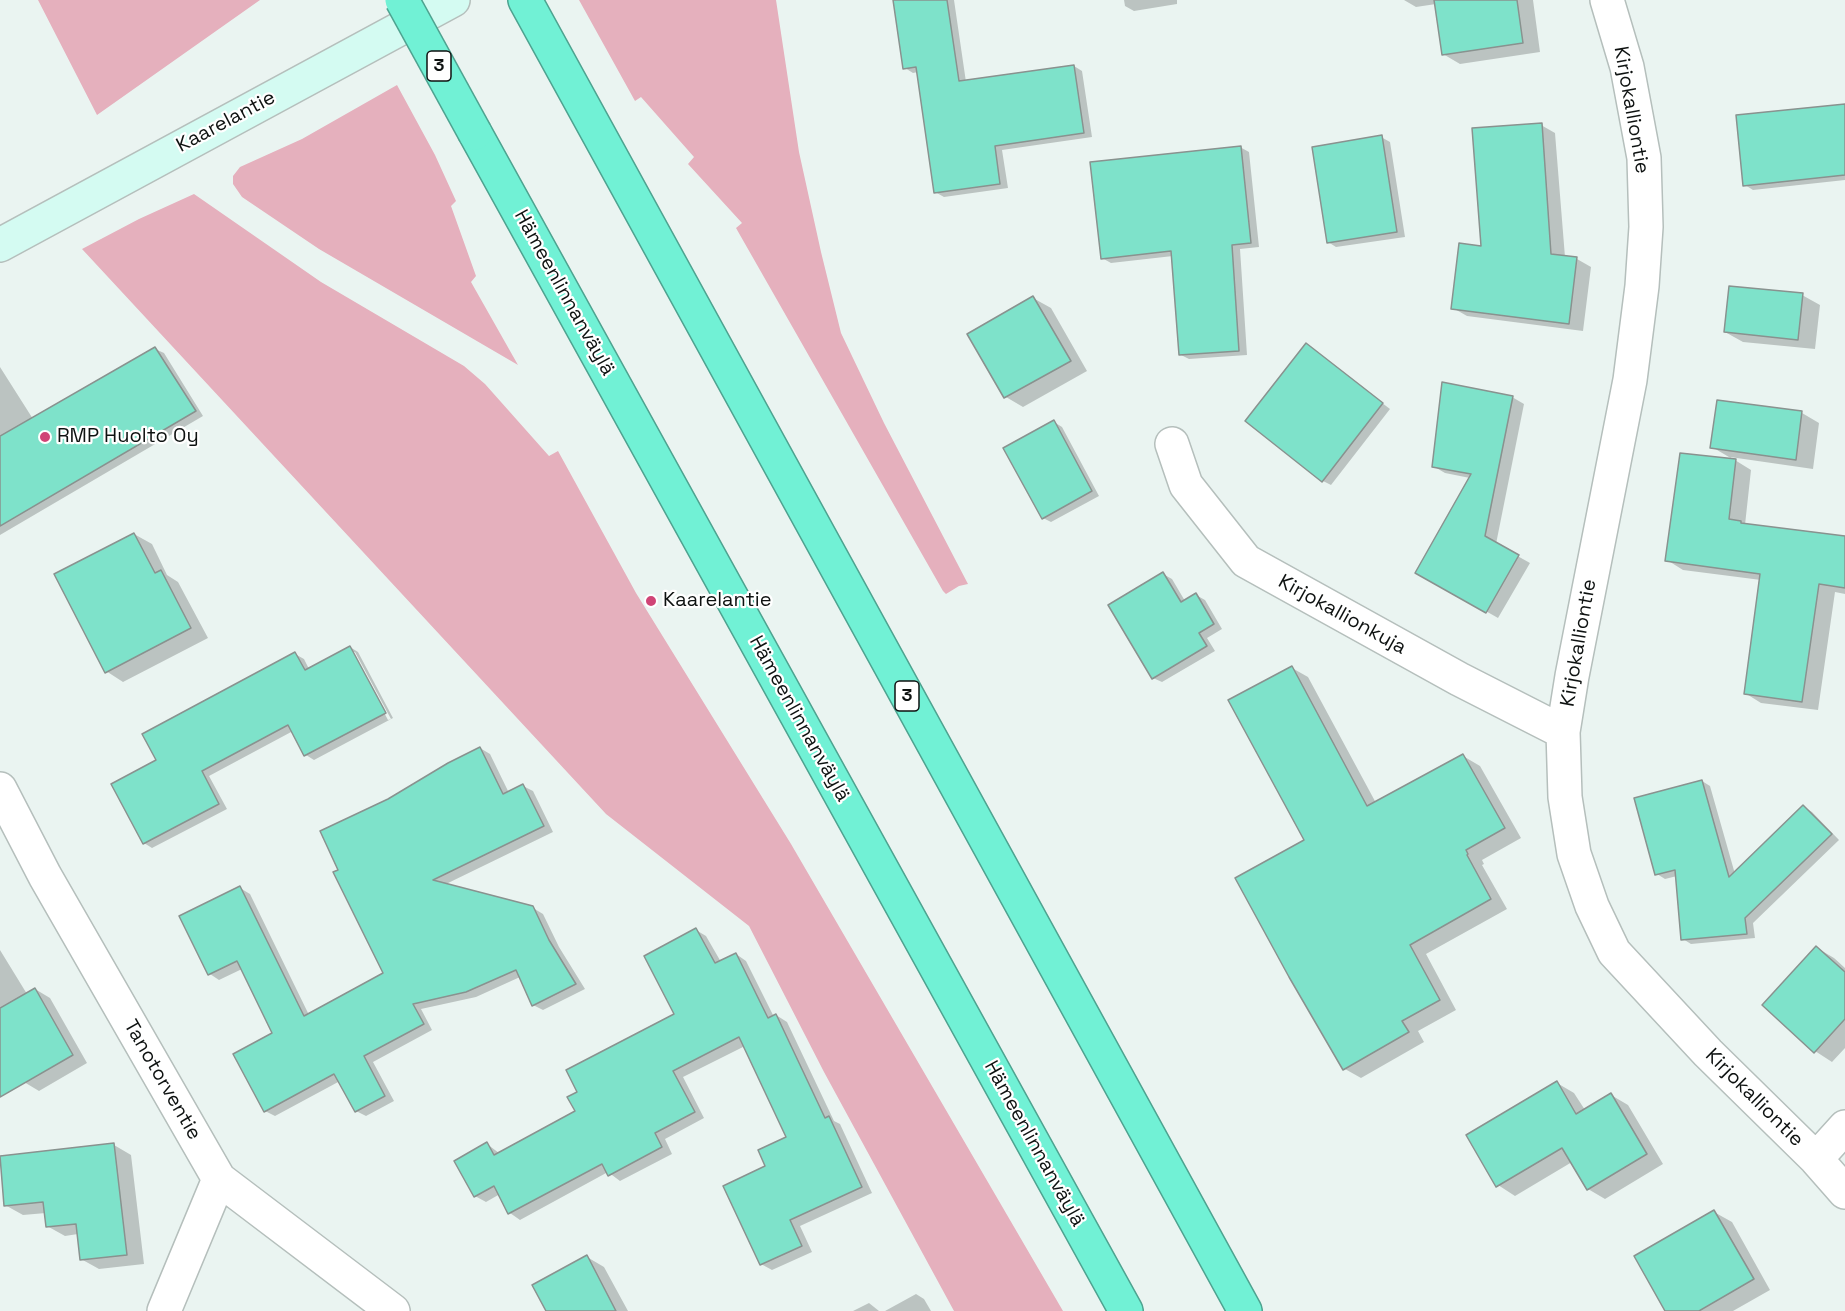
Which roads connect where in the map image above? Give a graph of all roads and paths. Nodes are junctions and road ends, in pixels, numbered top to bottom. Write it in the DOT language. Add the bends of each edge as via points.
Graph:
graph roads {
  1 [pos="402,0"];
  2 [pos="453,0"];
  3 [pos="525,0"];
  4 [pos="1607,0"];
  5 [pos="0,245"];
  6 [pos="1172,444"];
  7 [pos="1563,732"];
  8 [pos="0,789"];
  9 [pos="1845,1127"];
  10 [pos="1816,1159"];
  11 [pos="219,1179"];
  12 [pos="1845,1192"];
  13 [pos="164,1311"];
  14 [pos="393,1311"];
  15 [pos="1126,1311"];
  16 [pos="1245,1311"];
  1 -- 15 [label="highway, Hämeenlinnanväylä / 3, bridge"];
  2 -- 5 [label="main road, Kaarelantie"];
  3 -- 16 [label="highway, 3"];
  4 -- 7 [label="street, Kirjokalliontie" via="1627,67 1644,158 1646,227 1630,380"];
  6 -- 7 [label="street, Kirjokallionkuja" via="1186,484 1246,561"];
  7 -- 10 [label="street, Kirjokalliontie" via="1564,797 1574,854 1614,952 1708,1053"];
  8 -- 11 [label="street, Tanotorventie" via="45,876"];
  9 -- 10 [label="street"];
  10 -- 12 [label="street, Kirjokalliontie"];
  11 -- 13 [label="street"];
  11 -- 14 [label="street, Tanotorventie"];
}
